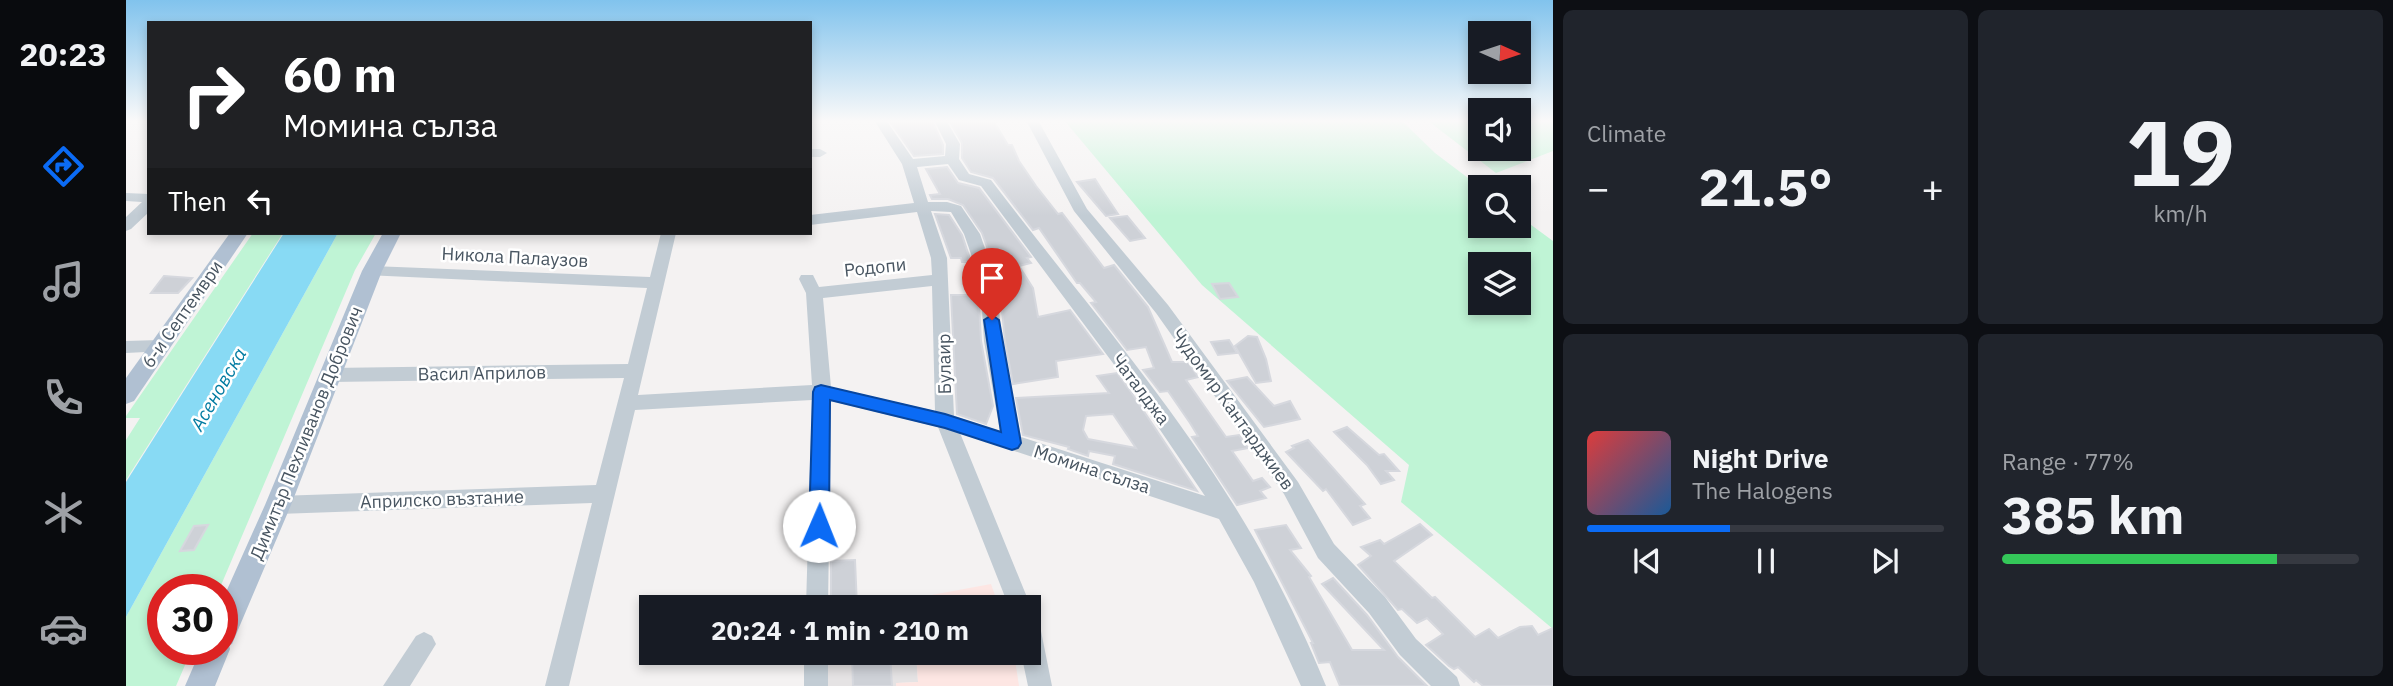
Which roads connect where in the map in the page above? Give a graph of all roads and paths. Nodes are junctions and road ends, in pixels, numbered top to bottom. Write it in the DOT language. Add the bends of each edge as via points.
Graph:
graph roads {
  1 [pos="901,152"];
  2 [pos="952,152"];
  3 [pos="1050,152"];
  4 [pos="952,159"];
  5 [pos="909,164"];
  6 [pos="126,197"];
  7 [pos="147,198"];
  8 [pos="147,205"];
  9 [pos="922,207"];
  10 [pos="812,220"];
  11 [pos="126,226"];
  12 [pos="238,235"];
  13 [pos="391,235"];
  14 [pos="669,235"];
  15 [pos="372,271"];
  16 [pos="941,280"];
  17 [pos="657,283"];
  18 [pos="159,346"];
  19 [pos="126,347"];
  20 [pos="633,371"];
  21 [pos="331,374"];
  22 [pos="821,392"];
  23 [pos="126,395"];
  24 [pos="626,403"];
  25 [pos="945,421"];
  26 [pos="1012,443"];
  27 [pos="605,494"];
  28 [pos="278,505"];
  29 [pos="1227,512"];
  30 [pos="817,595"];
  31 [pos="1015,595"];
  32 [pos="238,597"];
  33 [pos="424,644"];
  34 [pos="209,665"];
  35 [pos="816,665"];
  36 [pos="1036,665"];
  37 [pos="200,686"];
  38 [pos="395,686"];
  39 [pos="557,686"];
  40 [pos="817,686"];
  41 [pos="1040,686"];
  42 [pos="1314,686"];
  43 [pos="1448,686"];
  1 -- 5 [label="street, Булаир"];
  2 -- 4 [label="street"];
  3 -- 43 [label="street, Чудомир Кантарджиев" via="1082,211 1162,309 1291,488 1326,551 1377,605 1408,647"];
  4 -- 5 [label="street"];
  4 -- 29 [label="street, Чаталджа" via="964,177 986,183 1137,382"];
  5 -- 9 [label="street, Булаир"];
  6 -- 7 [label="street"];
  8 -- 11 [label="street"];
  9 -- 10 [label="street"];
  9 -- 16 [label="street, Булаир" via="939,258"];
  9 -- 26 [label="street" via="953,206 972,234 988,280 993,341"];
  12 -- 18 [label="main road, 6-и Септември"];
  13 -- 15 [label="main road, Димитър Пехливанов Добрович"];
  14 -- 17 [label="street"];
  15 -- 17 [label="street, Никола Палаузов"];
  15 -- 21 [label="main road, Димитър Пехливанов Добрович"];
  16 -- 22 [label="street, Родопи" via="811,286"];
  16 -- 25 [label="street, Булаир"];
  17 -- 20 [label="street"];
  18 -- 19 [label="street"];
  18 -- 23 [label="main road, 6-и Септември"];
  20 -- 21 [label="street, Васил Априлов"];
  20 -- 24 [label="street"];
  21 -- 28 [label="main road, Димитър Пехливанов Добрович"];
  22 -- 24 [label="street, Момина сълза"];
  22 -- 25 [label="street, Момина сълза"];
  22 -- 30 [label="street"];
  24 -- 27 [label="street"];
  25 -- 26 [label="street, Момина сълза"];
  25 -- 31 [label="street, Булаир"];
  26 -- 29 [label="street, Момина сълза"];
  27 -- 28 [label="street, Априлско възтание"];
  27 -- 39 [label="street"];
  28 -- 32 [label="main road, Димитър Пехливанов Добрович"];
  29 -- 42 [label="street, Чаталджа" via="1279,608"];
  33 -- 38 [label="street"];
  34 -- 37 [label="main road"];
  35 -- 40 [label="street"];
  36 -- 41 [label="street"];
}
